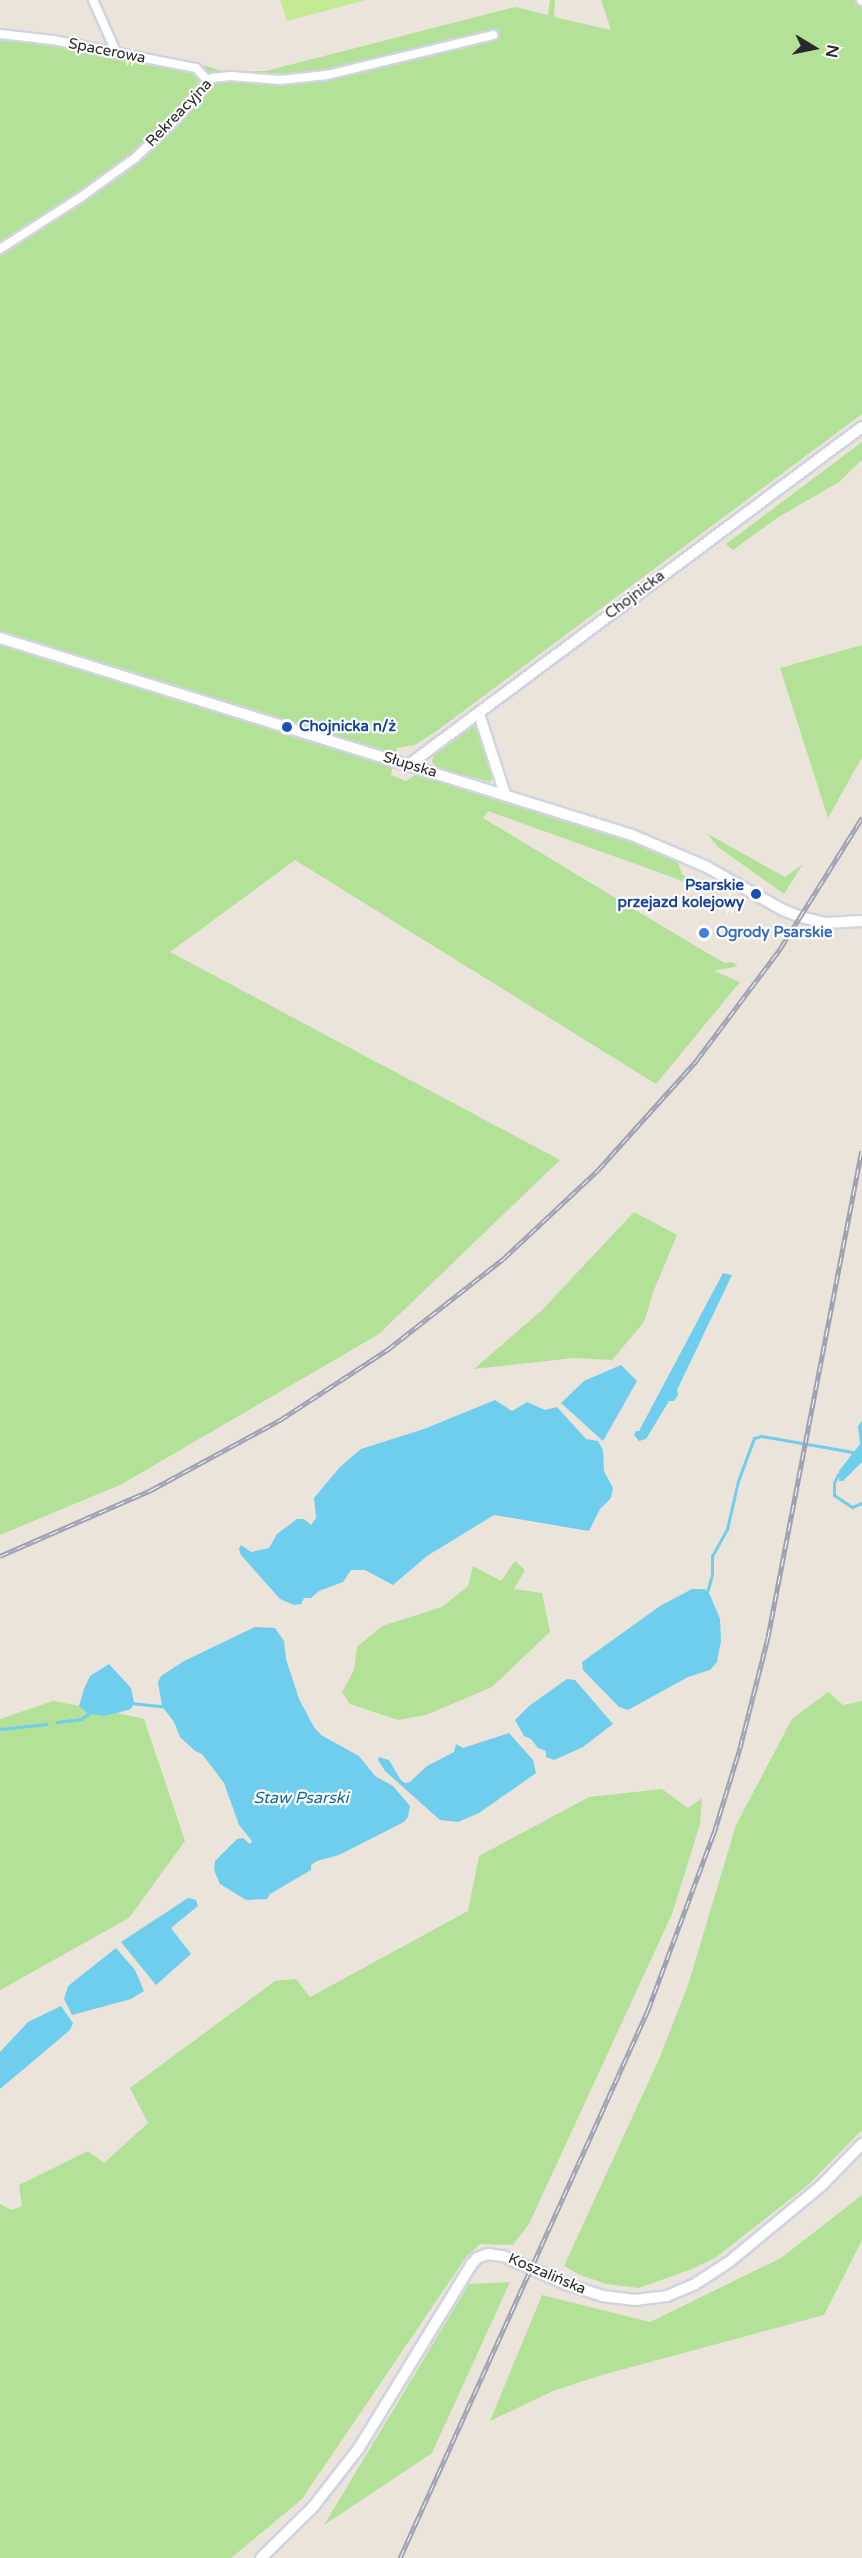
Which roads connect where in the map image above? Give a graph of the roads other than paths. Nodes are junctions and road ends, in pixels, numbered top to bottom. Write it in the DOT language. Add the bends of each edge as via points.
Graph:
graph roads {
  1 [pos="93,0"];
  2 [pos="0,34"];
  3 [pos="492,35"];
  4 [pos="117,54"];
  5 [pos="207,80"];
  6 [pos="0,249"];
  7 [pos="862,427"];
  8 [pos="0,638"];
  9 [pos="479,714"];
  10 [pos="410,764"];
  11 [pos="505,794"];
  12 [pos="862,921"];
  13 [pos="862,2144"];
  14 [pos="261,2558"];
  1 -- 4 [label="street"];
  2 -- 4 [label="street, Spacerowa" via="53,40"];
  3 -- 5 [label="street, Rekreacyjna" via="327,75 280,80 218,76"];
  4 -- 5 [label="street, Spacerowa" via="196,68"];
  5 -- 6 [label="street, Rekreacyjna" via="173,122 135,158"];
  7 -- 9 [label="street, Chojnicka"];
  8 -- 10 [label="street, Słupska"];
  9 -- 10 [label="street, Chojnicka"];
  9 -- 11 [label="street"];
  10 -- 11 [label="street, Słupska"];
  11 -- 12 [label="street, Słupska" via="681,854 808,920"];
  13 -- 14 [label="street, Koszalińska" via="821,2186 729,2262 695,2284 666,2296 635,2300 602,2296 503,2256 488,2254 477,2258 359,2448 313,2507"];
}
